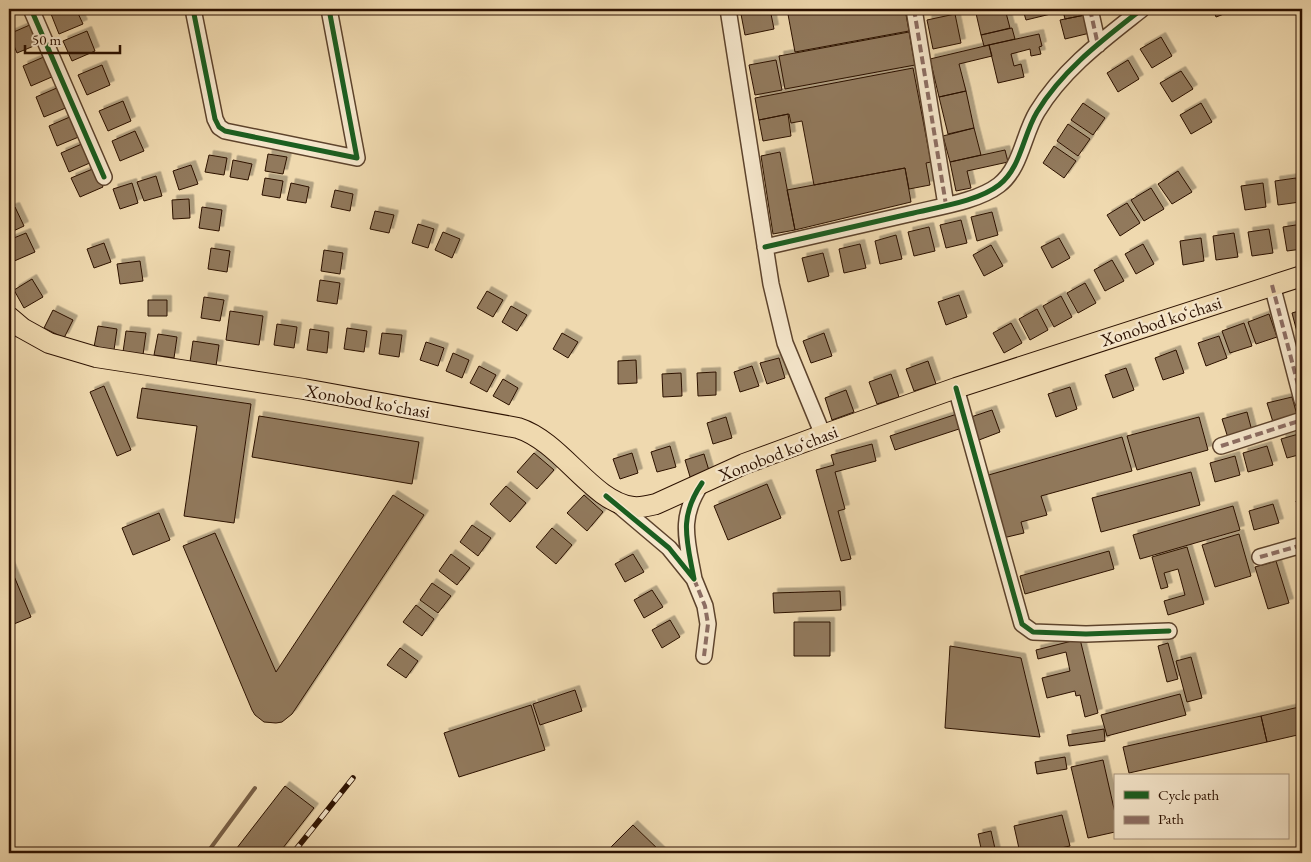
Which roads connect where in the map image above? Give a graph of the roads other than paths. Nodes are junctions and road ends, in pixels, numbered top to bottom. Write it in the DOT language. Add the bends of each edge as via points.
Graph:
graph roads {
  1 [pos="31,9"];
  2 [pos="193,9"];
  3 [pos="329,9"];
  4 [pos="728,9"];
  5 [pos="914,9"];
  6 [pos="1090,9"];
  7 [pos="1142,9"];
  8 [pos="1098,45"];
  9 [pos="104,177"];
  10 [pos="946,205"];
  11 [pos="765,247"];
  12 [pos="1302,276"];
  13 [pos="1272,285"];
  14 [pos="9,317"];
  15 [pos="956,388"];
  16 [pos="1302,400"];
  17 [pos="1302,420"];
  18 [pos="823,435"];
  19 [pos="1221,446"];
  20 [pos="702,483"];
  21 [pos="606,496"];
  22 [pos="1302,545"];
  23 [pos="1260,557"];
  24 [pos="694,579"];
  25 [pos="1169,631"];
  26 [pos="704,656"];
  1 -- 9 [label="street"];
  2 -- 3 [label="street" via="219,127 225,131 357,158"];
  4 -- 11 [label="street"];
  5 -- 10 [label="street"];
  6 -- 8 [label="street"];
  7 -- 8 [label="street"];
  8 -- 10 [label="street" via="1077,62 1037,112 1012,172 982,195"];
  10 -- 11 [label="street"];
  11 -- 18 [label="street" via="786,343"];
  12 -- 13 [label="main road, Xonobod koʻchasi"];
  13 -- 15 [label="main road, Xonobod koʻchasi"];
  13 -- 16 [label="street"];
  14 -- 21 [label="main road, Xonobod koʻchasi" via="48,343 96,358 304,389 518,428 544,441"];
  15 -- 18 [label="main road, Xonobod koʻchasi"];
  15 -- 25 [label="street" via="1022,624 1033,632"];
  17 -- 19 [label="street"];
  18 -- 20 [label="main road, Xonobod koʻchasi"];
  20 -- 21 [label="main road, Xonobod koʻchasi" via="641,508 626,506"];
  20 -- 24 [label="street" via="686,517"];
  21 -- 24 [label="street" via="662,541"];
  22 -- 23 [label="street"];
  24 -- 26 [label="street" via="708,624"];
}
